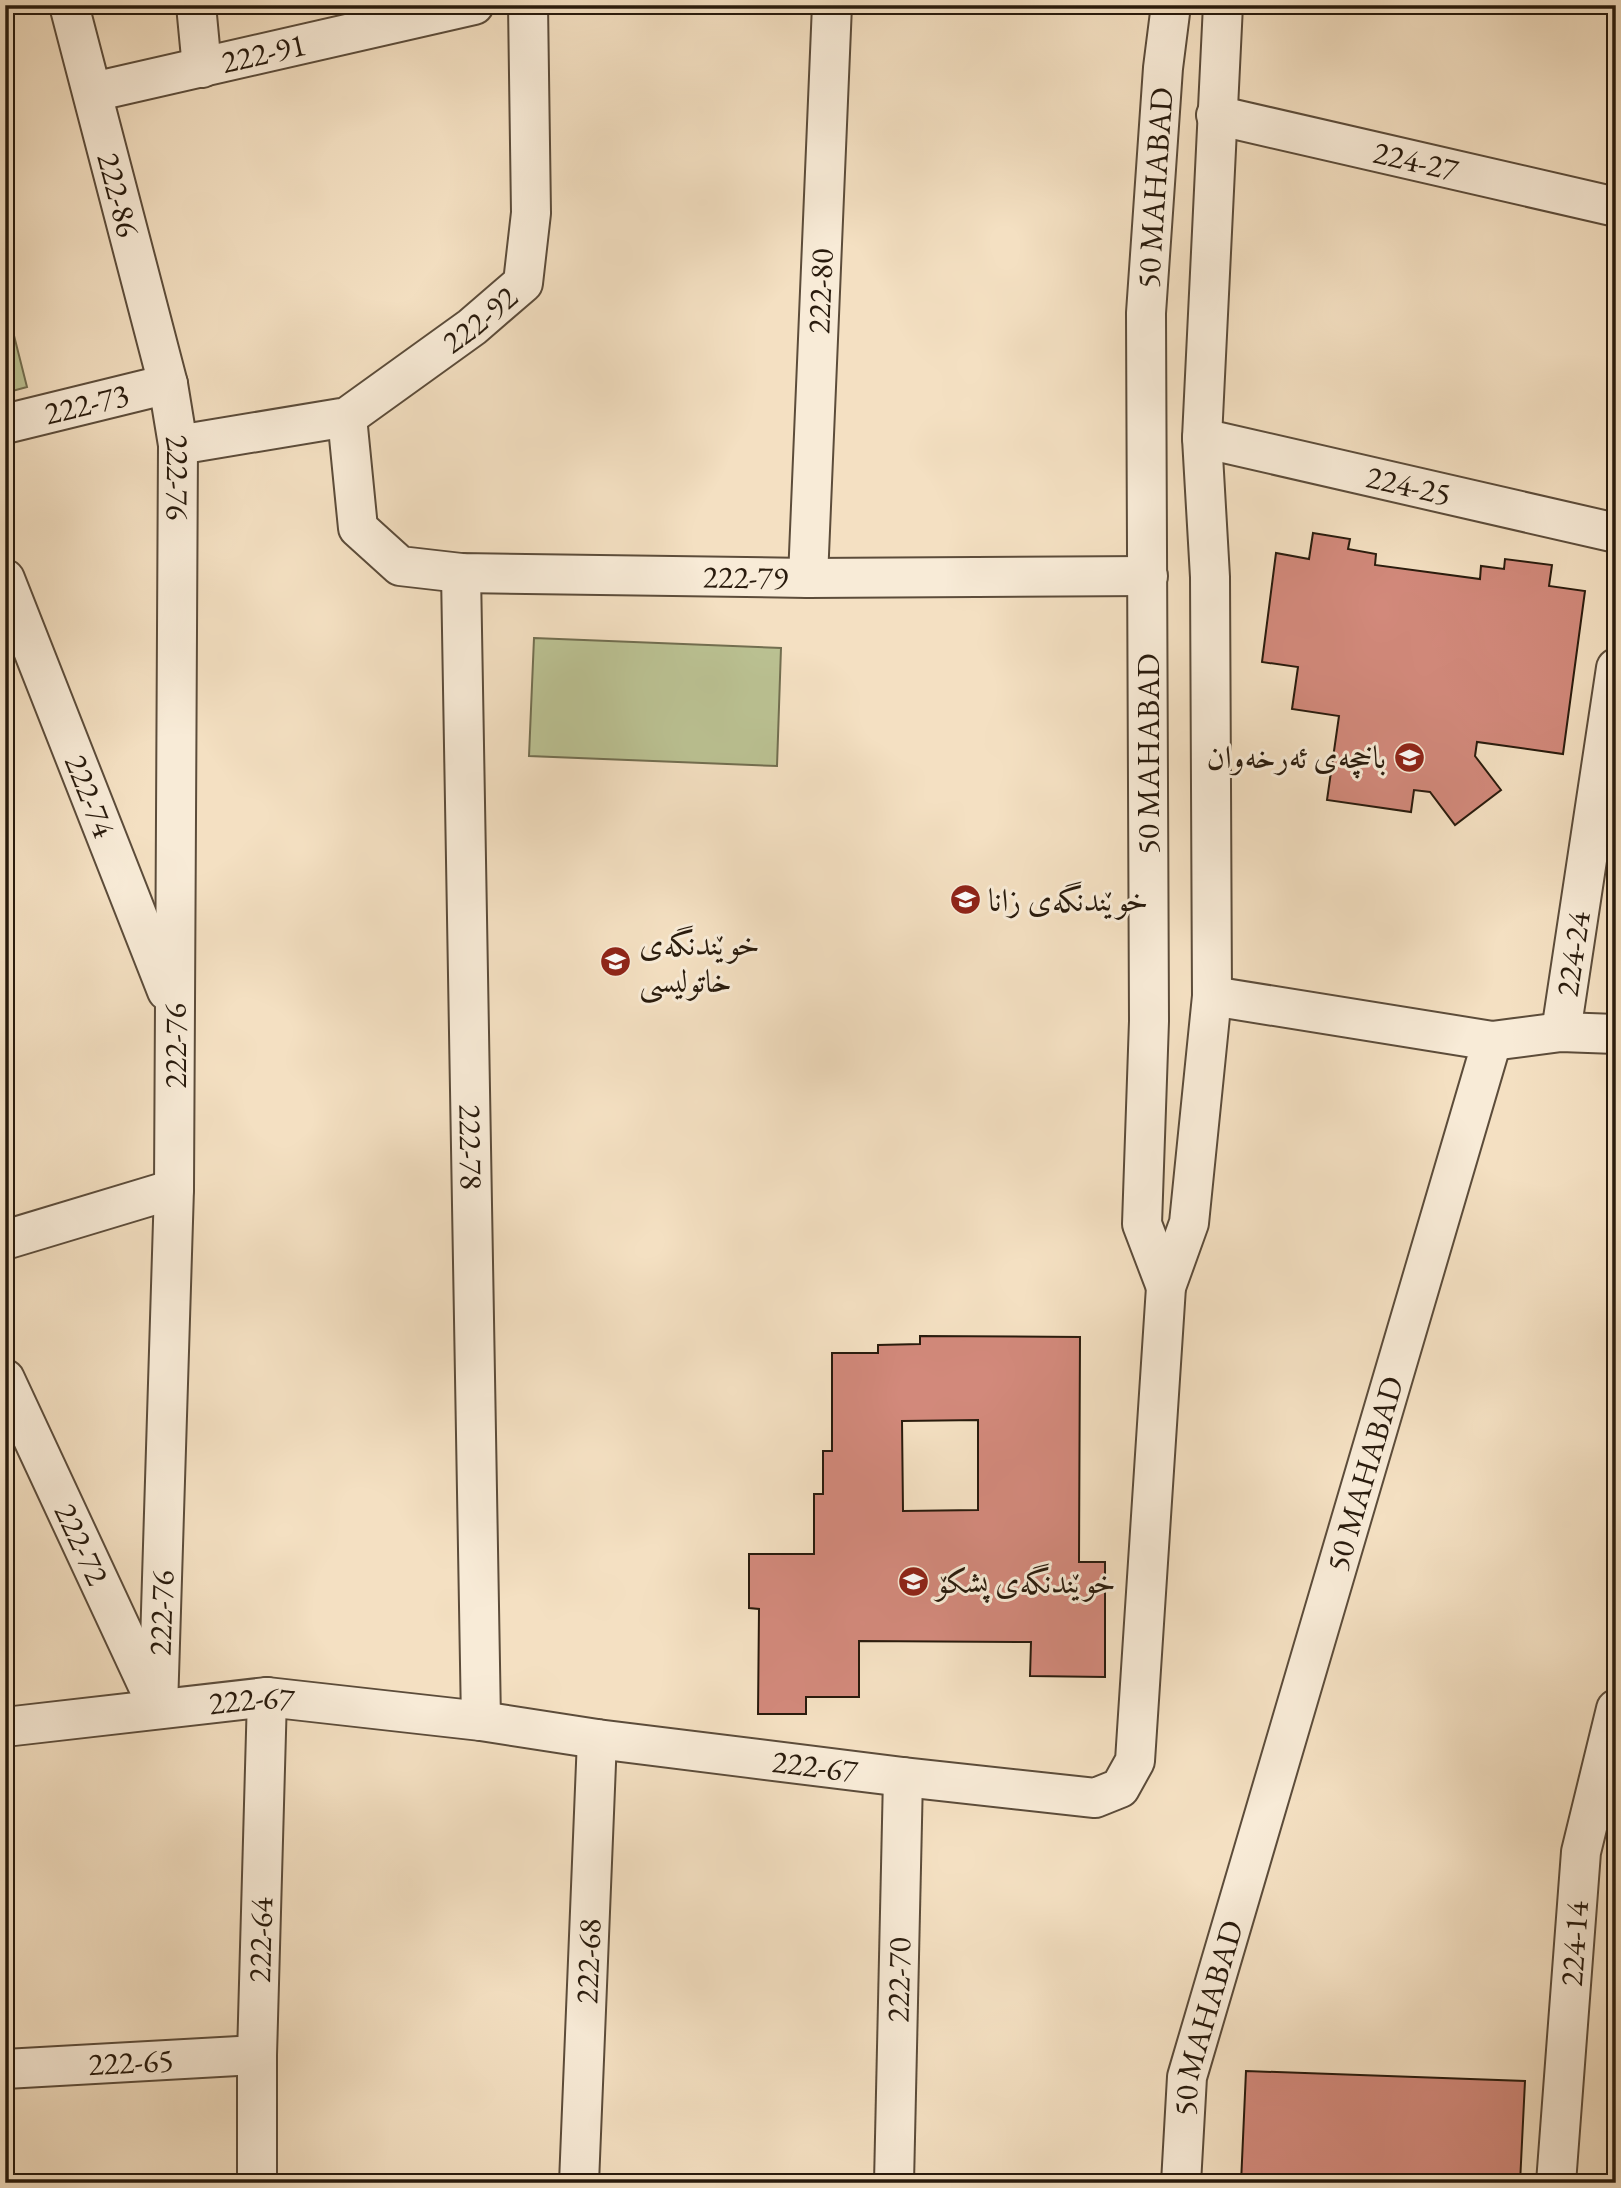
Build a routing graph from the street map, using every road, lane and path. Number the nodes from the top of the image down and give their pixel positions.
1 (69, 5) edge
2 (196, 5) edge
3 (474, 5) edge
4 (528, 5) edge
5 (832, 5) edge
6 (1171, 5) edge
7 (1223, 5) edge
8 (202, 68) junction
9 (93, 92) junction
10 (1216, 115) junction
11 (1616, 207) edge
12 (168, 384) junction
13 (347, 417) junction
14 (5, 424) edge
15 (1202, 438) junction
16 (178, 445) junction
17 (1616, 533) edge
18 (461, 573) junction
19 (1148, 576) junction
20 (808, 578) junction
21 (5, 579) edge
22 (1616, 668) edge
23 (1212, 996) junction
24 (175, 1011) junction
25 (1561, 1032) junction
26 (1616, 1034) edge
27 (1492, 1041) junction
28 (174, 1189) junction
29 (5, 1240) edge
30 (1166, 1287) junction
31 (5, 1379) edge
32 (15, 1424) edge
33 (267, 1697) junction
34 (158, 1708) junction
35 (1616, 1709) edge
36 (481, 1721) junction
37 (5, 1727) edge
38 (597, 1739) junction
39 (903, 1777) junction
40 (257, 2055) junction
41 (5, 2069) edge
42 (257, 2183) edge
43 (579, 2183) edge
44 (894, 2183) edge
45 (1181, 2183) edge
46 (1556, 2183) edge

1 - 9 street, 222-86
2 - 8 street
3 - 8 street, 222-91
4 - 13 street, 222-92
5 - 20 street, 222-80
6 - 19 street, 50 MAHABAD
7 - 10 street, 50 MAHABAD
8 - 9 street, 222-91
9 - 12 street, 222-86
10 - 11 street, 224-27
10 - 15 street, 50 MAHABAD
12 - 14 street, 222-73
12 - 16 street, 222-76
13 - 16 street, 222-92
13 - 18 street, 222-79
15 - 17 street, 224-25
15 - 23 street, 50 MAHABAD
16 - 24 street, 222-76
18 - 20 street, 222-79
18 - 36 street, 222-78
19 - 20 street, 222-79
19 - 30 street, 50 MAHABAD
21 - 24 street, 222-74
22 - 25 street, 224-24
23 - 27 street
23 - 30 street, 50 MAHABAD
24 - 28 street, 222-76
25 - 26 street
25 - 27 street
27 - 45 street, 50 MAHABAD
28 - 29 street
28 - 34 street, 222-76
30 - 39 street, 222-67
31 - 32 street, 222-72
32 - 34 street, 222-72
33 - 34 street, 222-67
33 - 36 street, 222-67
33 - 40 street, 222-64
34 - 37 street, 222-67
35 - 46 street, 224-14
36 - 38 street, 222-67
38 - 39 street, 222-67
38 - 43 street, 222-68
39 - 44 street, 222-70
40 - 41 street, 222-65
40 - 42 street, 222-64

